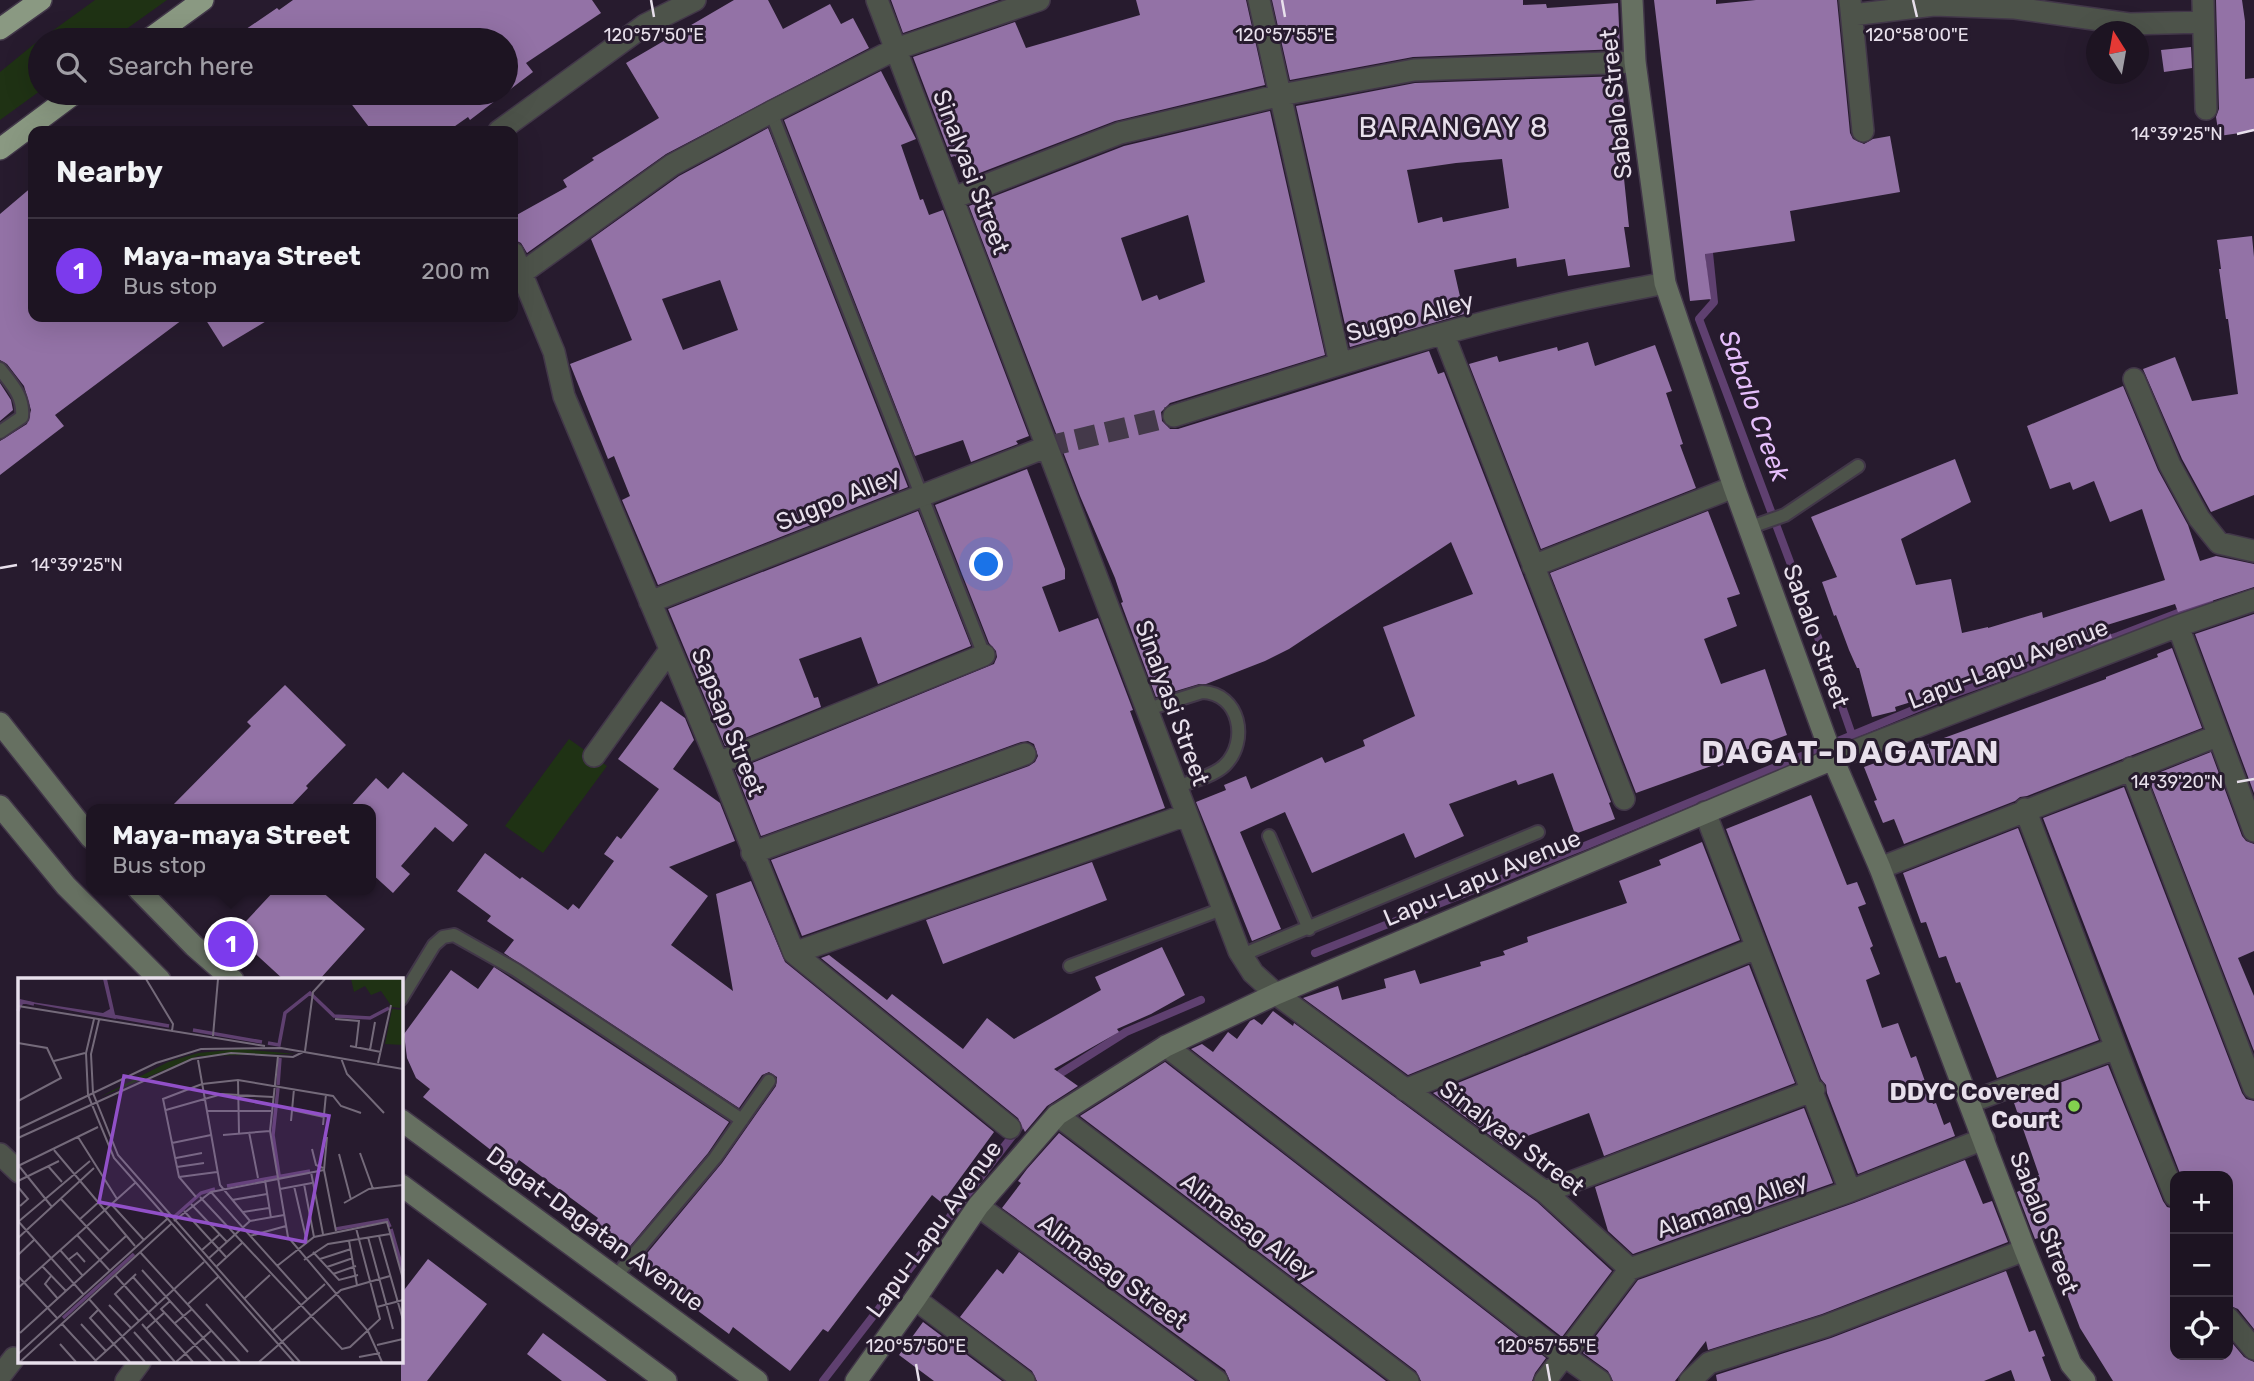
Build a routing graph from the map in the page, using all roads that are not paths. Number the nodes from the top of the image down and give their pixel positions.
1 (41, 0) edge
2 (203, 0) edge
3 (695, 0) edge
4 (877, 0) edge
5 (1039, 0) edge
6 (1259, 0) edge
7 (1632, 0) edge
8 (2203, 0) edge
9 (1851, 8) edge
10 (2203, 22) junction
11 (164, 28) edge
12 (0, 29) edge
13 (896, 49) junction
14 (1635, 62) junction
15 (1281, 96) junction
16 (59, 105) edge
17 (2206, 109) dead end
18 (771, 112) junction
19 (31, 126) edge
20 (506, 126) edge
21 (28, 128) edge
22 (1863, 131) dead end
23 (0, 149) edge
24 (953, 198) junction
25 (518, 264) edge
26 (522, 273) junction
27 (1665, 283) junction
28 (1444, 335) junction
29 (1340, 363) junction
30 (0, 369) edge
31 (2134, 379) dead end
32 (1174, 416) tunnel mouth
33 (0, 432) edge
34 (1046, 447) junction
35 (1858, 466) dead end
36 (1734, 487) junction
37 (923, 493) junction
38 (1748, 528) junction
39 (2254, 551) edge
40 (1533, 566) junction
41 (2254, 600) edge
42 (650, 602) junction
43 (2178, 626) junction
44 (670, 650) junction
45 (984, 655) joint
46 (1148, 709) junction
47 (0, 723) edge
48 (2217, 736) junction
49 (1025, 754) dead end
50 (594, 756) dead end
51 (1833, 759) junction
52 (718, 763) junction
53 (2131, 768) junction
54 (1176, 787) junction
55 (1624, 799) dead end
56 (0, 806) edge
57 (2025, 809) junction
58 (1705, 812) junction
59 (1186, 815) junction
60 (2254, 831) edge
61 (86, 832) edge
62 (1538, 832) dead end
63 (1269, 835) dead end
64 (752, 853) junction
65 (1880, 867) junction
66 (144, 895) edge
67 (1223, 909) junction
68 (1308, 929) junction
69 (1756, 948) junction
70 (794, 954) junction
71 (1242, 955) junction
72 (1070, 966) dead end
73 (158, 978) edge
74 (231, 978) edge
75 (1276, 994) junction
76 (402, 997) edge
77 (1166, 1046) junction
78 (2116, 1048) junction
79 (769, 1081) dead end
80 (2254, 1088) edge
81 (1405, 1090) junction
82 (1814, 1090) junction
83 (1969, 1102) junction
84 (1056, 1115) junction
85 (402, 1121) edge
86 (742, 1121) junction
87 (1010, 1128) dead end
88 (1984, 1139) junction
89 (0, 1154) edge
90 (18, 1171) edge
91 (2170, 1183) edge
92 (402, 1186) edge
93 (1850, 1191) junction
94 (1545, 1192) junction
95 (978, 1206) junction
96 (2025, 1250) junction
97 (1630, 1269) junction
98 (615, 1277) junction
99 (915, 1299) junction
100 (2233, 1324) edge
101 (2254, 1349) edge
102 (1563, 1355) junction
103 (14, 1358) dead end
104 (0, 1376) edge
105 (666, 1381) edge
106 (757, 1381) edge
107 (856, 1381) edge
108 (1024, 1381) edge
109 (1217, 1381) edge
110 (1408, 1381) edge
111 (1545, 1381) edge
112 (1600, 1381) edge
113 (1690, 1381) edge
114 (2085, 1381) edge

1 - 12 highway
2 - 11 highway
3 - 20 street
4 - 13 street, Sinalyasi Street
5 - 13 street
6 - 15 street
7 - 14 street, Sabalo Street
8 - 10 street
9 - 10 street
9 - 22 street
10 - 17 street
13 - 18 street
13 - 24 street, Sinalyasi Street
14 - 15 street
14 - 27 street, Sabalo Street
15 - 24 street
15 - 29 street
16 - 19 highway
18 - 26 street
18 - 37 lane
21 - 23 highway
24 - 34 street, Sinalyasi Street
25 - 26 street, Sapsap Street
26 - 42 street, Sapsap Street
27 - 28 street, Sugpo Alley
27 - 36 street, Sabalo Street
28 - 29 street, Sugpo Alley
28 - 40 street
29 - 32 street, Sugpo Alley
30 - 33 lane
31 - 39 street
34 - 37 street, Sugpo Alley
34 - 46 street, Sinalyasi Street
35 - 38 lane
36 - 38 street, Sabalo Street
36 - 40 street
37 - 42 street, Sugpo Alley
37 - 45 lane
38 - 51 street, Sabalo Street
40 - 55 street
41 - 43 street, Lapu-Lapu Avenue
42 - 44 street, Sapsap Street
43 - 48 street
43 - 51 street, Lapu-Lapu Avenue
44 - 50 street
44 - 52 street, Sapsap Street
45 - 52 street
46 - 54 street, Sinalyasi Street
46 - 54 lane
47 - 61 street
48 - 53 street
48 - 60 street
49 - 64 street
51 - 58 street, Lapu-Lapu Avenue
51 - 65 street, Sabalo Street
52 - 64 street, Sapsap Street
53 - 57 street
53 - 80 street
54 - 59 street, Sinalyasi Street
56 - 73 street
57 - 65 street
57 - 78 street
58 - 69 street
58 - 75 street, Lapu-Lapu Avenue
59 - 67 street, Sinalyasi Street
59 - 70 street
62 - 68 lane
63 - 68 lane
64 - 70 street, Sapsap Street
65 - 83 street, Sabalo Street
66 - 74 street
67 - 71 street, Sinalyasi Street
67 - 72 lane
68 - 71 lane
69 - 81 street
69 - 82 street
70 - 87 street, Sapsap Street
71 - 75 street, Sinalyasi Street
75 - 77 street, Lapu-Lapu Avenue
75 - 81 street, Sinalyasi Street
76 - 86 lane
77 - 84 street, Lapu-Lapu Avenue
77 - 102 street
78 - 83 street
78 - 91 street
79 - 86 lane
81 - 94 street, Sinalyasi Street
82 - 93 street
82 - 94 street
83 - 88 street, Sabalo Street
84 - 95 street, Lapu-Lapu Avenue
84 - 110 street, Alimasag Alley
85 - 98 street, Dagat-Dagatan Avenue
86 - 98 lane
88 - 93 street, Alamang Alley
88 - 96 street, Sabalo Street
89 - 90 street
92 - 105 street
93 - 97 street, Alamang Alley
94 - 97 street, Sinalyasi Street
95 - 99 street, Lapu-Lapu Avenue
95 - 109 street, Alimasag Street
96 - 113 street
96 - 114 street, Sabalo Street
97 - 102 street
98 - 106 street, Dagat-Dagatan Avenue
99 - 107 street, Lapu-Lapu Avenue
99 - 108 street
100 - 101 street
102 - 111 street
102 - 112 street
103 - 104 street

